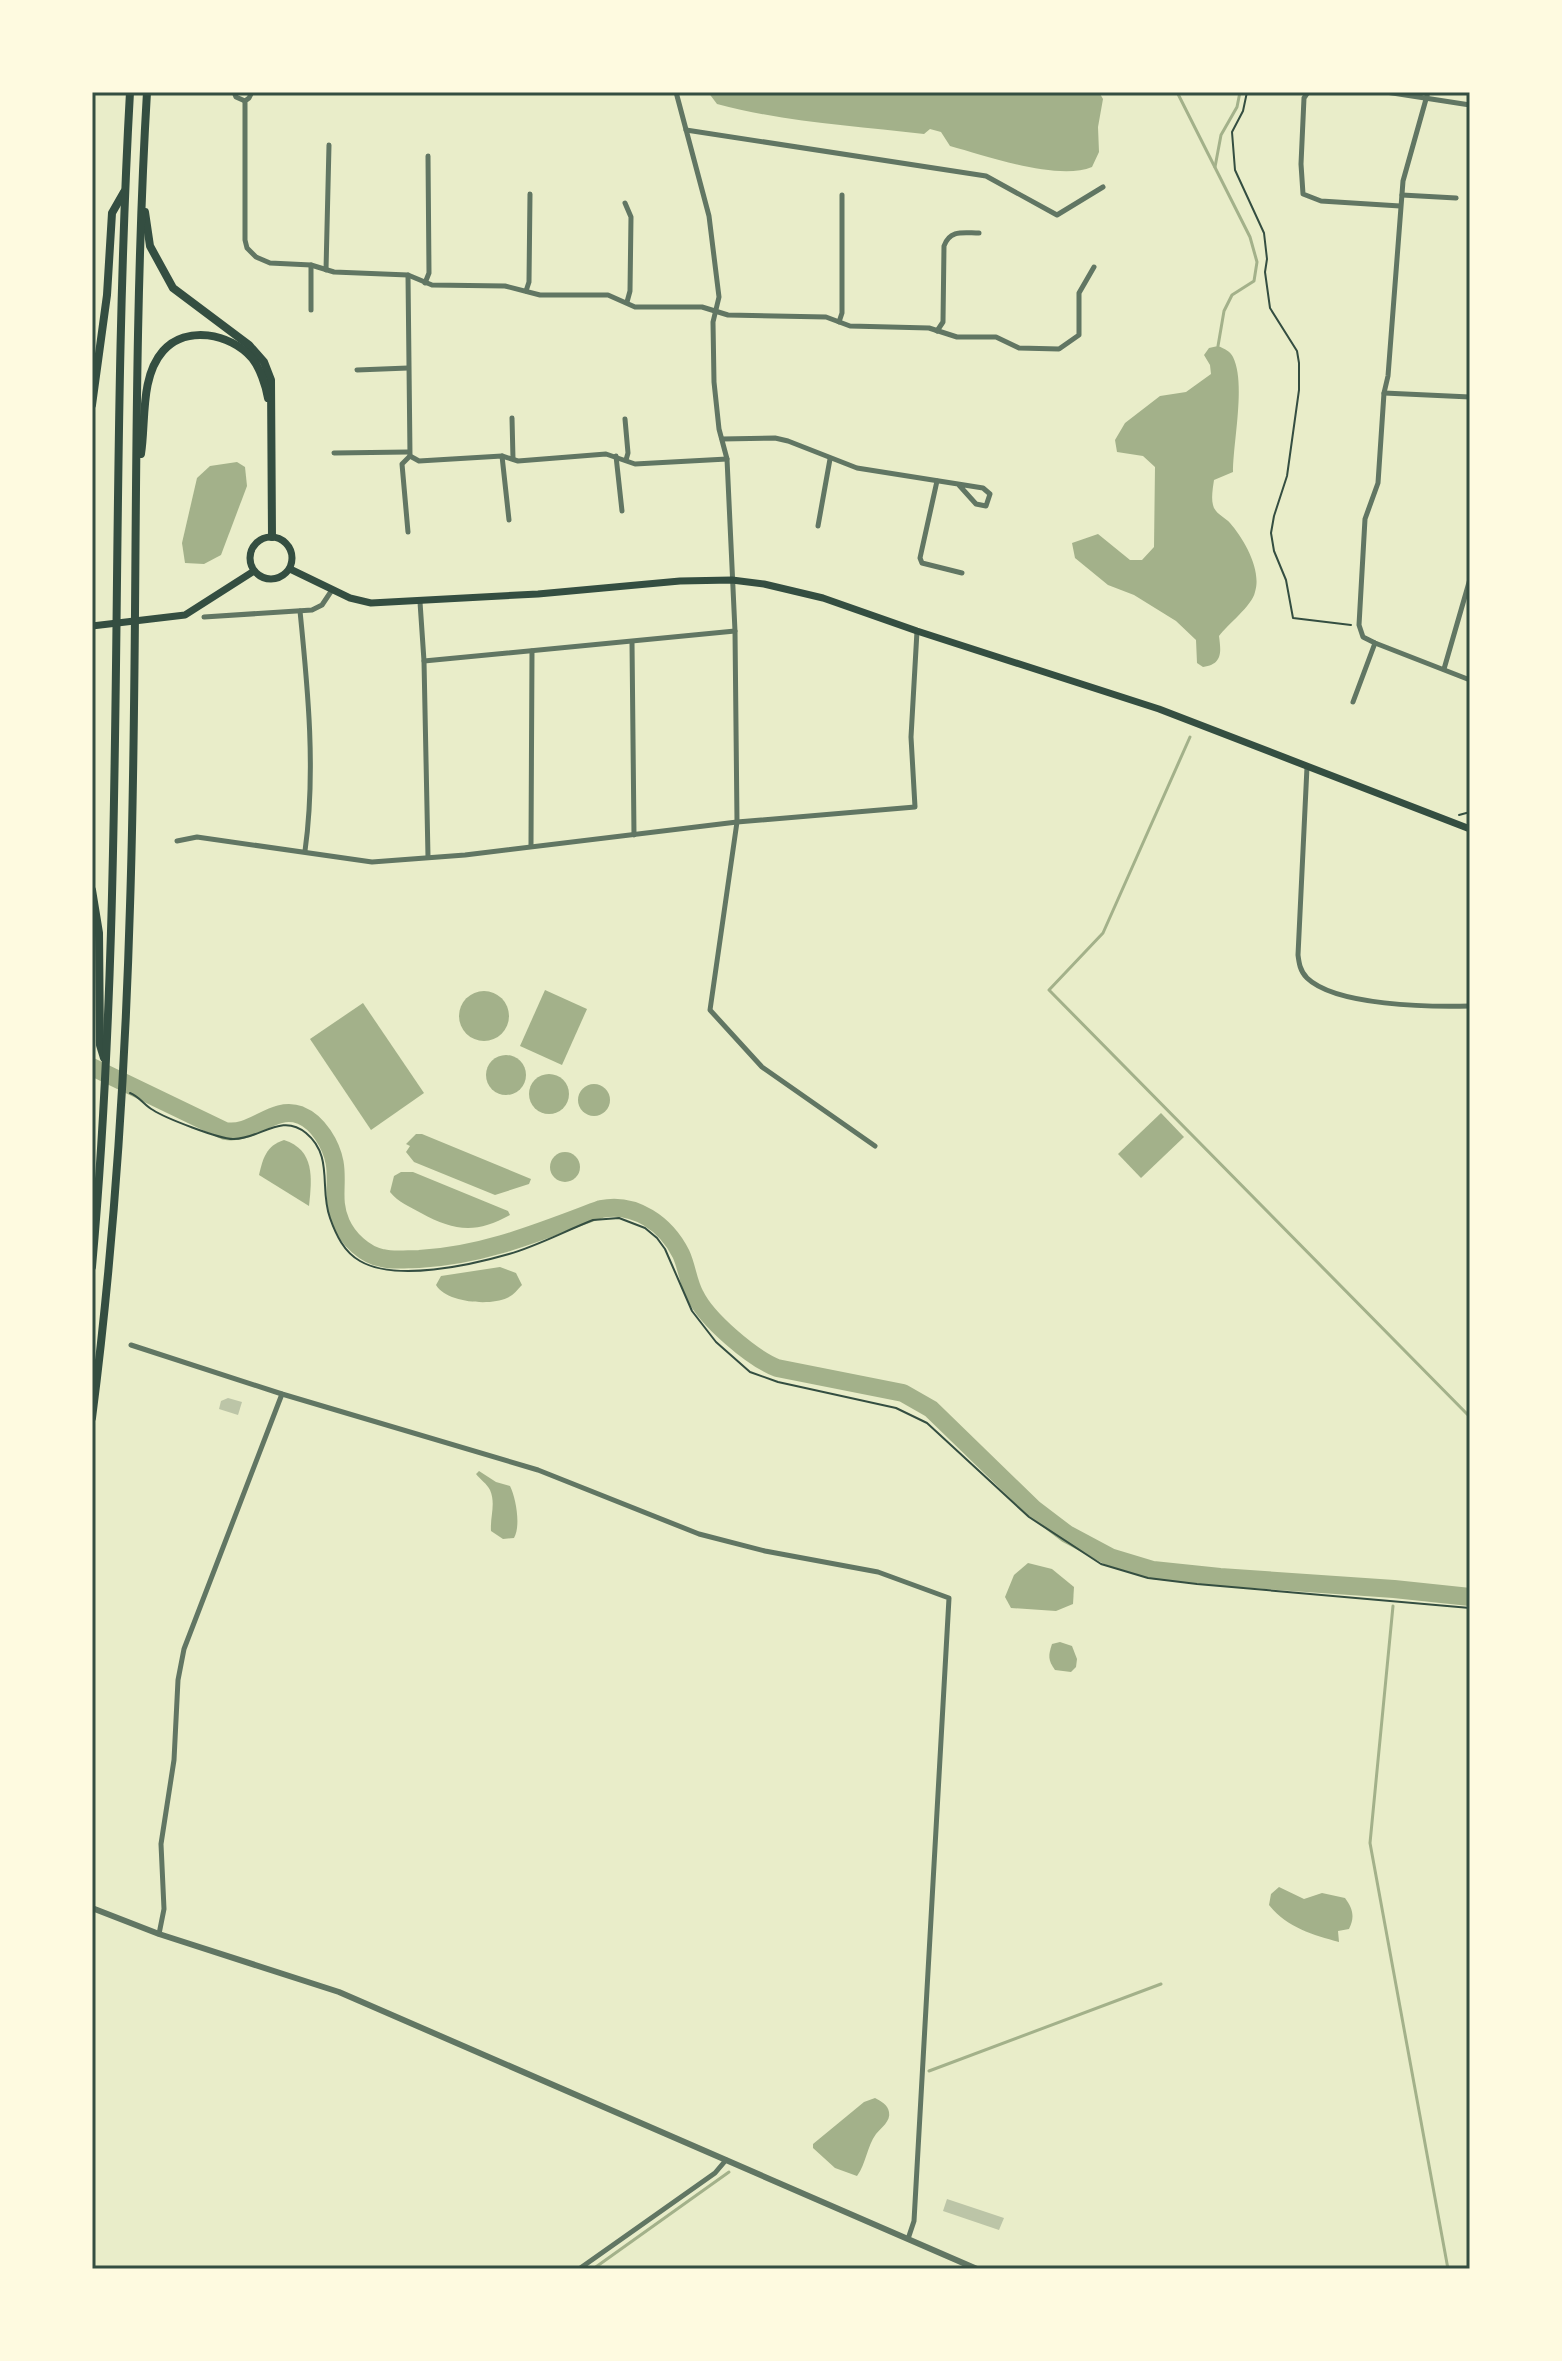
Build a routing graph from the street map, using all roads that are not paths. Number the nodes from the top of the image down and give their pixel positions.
1 (130, 92) edge
2 (147, 92) edge
3 (234, 92) edge
4 (252, 92) edge
5 (676, 92) edge
6 (1308, 92) edge
7 (1386, 92) edge
8 (1428, 95) edge
9 (245, 101) junction
10 (1470, 105) edge
11 (686, 130) junction
12 (329, 145) dead end
13 (428, 156) dead end
14 (1103, 187) dead end
15 (142, 188) junction
16 (124, 191) junction
17 (530, 194) dead end
18 (842, 195) dead end
19 (1402, 195) junction
20 (1456, 198) dead end
21 (625, 203) dead end
22 (1401, 206) junction
23 (979, 233) dead end
24 (311, 265) junction
25 (1094, 267) dead end
26 (326, 270) junction
27 (408, 275) junction
28 (425, 283) junction
29 (526, 291) junction
30 (627, 302) junction
31 (311, 310) dead end
32 (717, 311) junction
33 (839, 322) junction
34 (937, 331) junction
35 (408, 368) junction
36 (357, 370) dead end
37 (1384, 393) junction
38 (1470, 397) edge
39 (92, 405) edge
40 (512, 418) dead end
41 (625, 419) dead end
42 (271, 432) junction
43 (722, 439) junction
44 (334, 453) dead end
45 (409, 454) junction
46 (502, 456) junction
47 (616, 456) junction
48 (513, 459) junction
49 (727, 459) junction
50 (830, 459) junction
51 (626, 460) junction
52 (136, 474) junction
53 (937, 481) junction
54 (958, 484) junction
55 (622, 511) dead end
56 (509, 520) dead end
57 (818, 526) dead end
58 (408, 532) dead end
59 (272, 537) junction
60 (290, 569) junction
61 (254, 571) junction
62 (962, 573) dead end
63 (1470, 579) edge
64 (732, 580) junction
65 (332, 590) junction
66 (420, 602) junction
67 (300, 611) junction
68 (204, 617) dead end
69 (92, 626) edge
70 (735, 631) junction
71 (917, 631) junction
72 (632, 642) junction
73 (1375, 643) junction
74 (532, 651) junction
75 (424, 661) junction
76 (1444, 669) junction
77 (1470, 680) edge
78 (1353, 702) dead end
79 (1307, 767) junction
80 (737, 822) junction
81 (1470, 829) edge
82 (634, 835) junction
83 (177, 841) dead end
84 (531, 845) junction
85 (305, 851) junction
86 (428, 857) junction
87 (92, 890) edge
88 (1470, 1006) edge
89 (106, 1062) junction
90 (875, 1146) dead end
91 (92, 1267) edge
92 (131, 1345) dead end
93 (282, 1394) junction
94 (92, 1418) edge
95 (92, 1908) edge
96 (159, 1934) junction
97 (726, 2160) junction
98 (908, 2239) junction
99 (579, 2269) edge
100 (977, 2269) edge

1 - 16 highway
2 - 15 highway
3 - 9 street
4 - 9 street
5 - 11 street
6 - 22 street
7 - 8 street
8 - 10 street
8 - 19 street
9 - 24 street
11 - 14 street
11 - 32 street
12 - 26 street
13 - 28 street
15 - 42 highway
15 - 52 highway
16 - 39 highway
16 - 89 highway
17 - 29 street
18 - 33 street
19 - 20 street
19 - 22 street
21 - 30 street
22 - 37 street
23 - 34 street
24 - 26 street
24 - 31 street
25 - 34 street
26 - 27 street
27 - 28 street
27 - 35 street
28 - 29 street
29 - 30 street
30 - 32 street
32 - 33 street
32 - 43 street
33 - 34 street
35 - 36 street
35 - 45 street
37 - 38 street
37 - 73 street
40 - 48 street
41 - 51 street
42 - 52 highway
42 - 59 highway
43 - 49 street
43 - 50 street
44 - 45 street
45 - 46 street
45 - 58 street
46 - 48 street
46 - 56 street
47 - 48 street
47 - 51 street
47 - 55 street
49 - 51 street
49 - 64 street
50 - 53 street
50 - 57 street
52 - 94 highway
53 - 54 street
53 - 62 street
54 - 54 street
59 - 60 main road
59 - 61 main road
60 - 61 main road
60 - 65 main road
61 - 69 main road
63 - 76 street
64 - 66 main road
64 - 70 street
64 - 71 main road
65 - 66 main road
65 - 67 street
66 - 75 street
67 - 68 street
67 - 85 street
70 - 72 street
70 - 80 street
71 - 79 main road
71 - 80 street
72 - 74 street
72 - 82 street
73 - 76 street
73 - 78 street
74 - 75 street
74 - 84 street
75 - 86 street
76 - 77 street
79 - 81 main road
79 - 88 street
80 - 82 street
80 - 90 street
82 - 84 street
83 - 85 street
84 - 86 street
85 - 86 street
87 - 89 highway
89 - 91 highway
92 - 93 street
93 - 96 street
93 - 98 street
95 - 96 street
96 - 97 street
97 - 98 street
97 - 99 street
98 - 100 street

